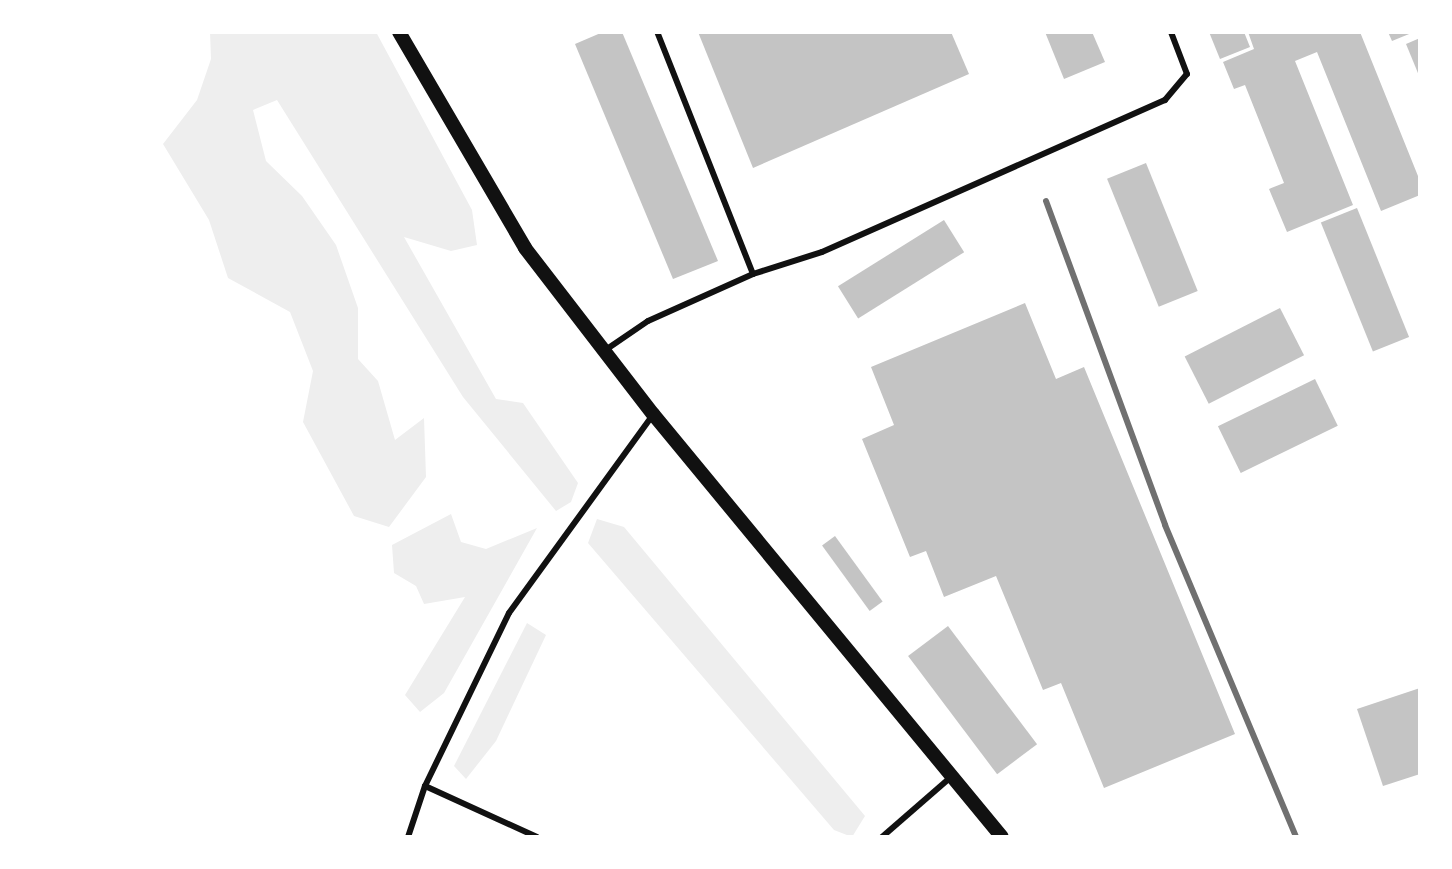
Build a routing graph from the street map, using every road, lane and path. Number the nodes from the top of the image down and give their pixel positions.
1 (399, 32) edge
2 (657, 32) edge
3 (1171, 32) edge
4 (753, 274) junction
5 (604, 351) junction
6 (653, 414) junction
7 (951, 777) junction
8 (425, 786) junction
9 (408, 837) edge
10 (537, 837) edge
11 (882, 837) edge
12 (1002, 837) edge

1 - 5 street
2 - 4 lane
3 - 4 lane
4 - 5 lane
5 - 6 street
6 - 7 street
6 - 8 lane
7 - 11 lane
7 - 12 street
8 - 9 lane
8 - 10 lane

